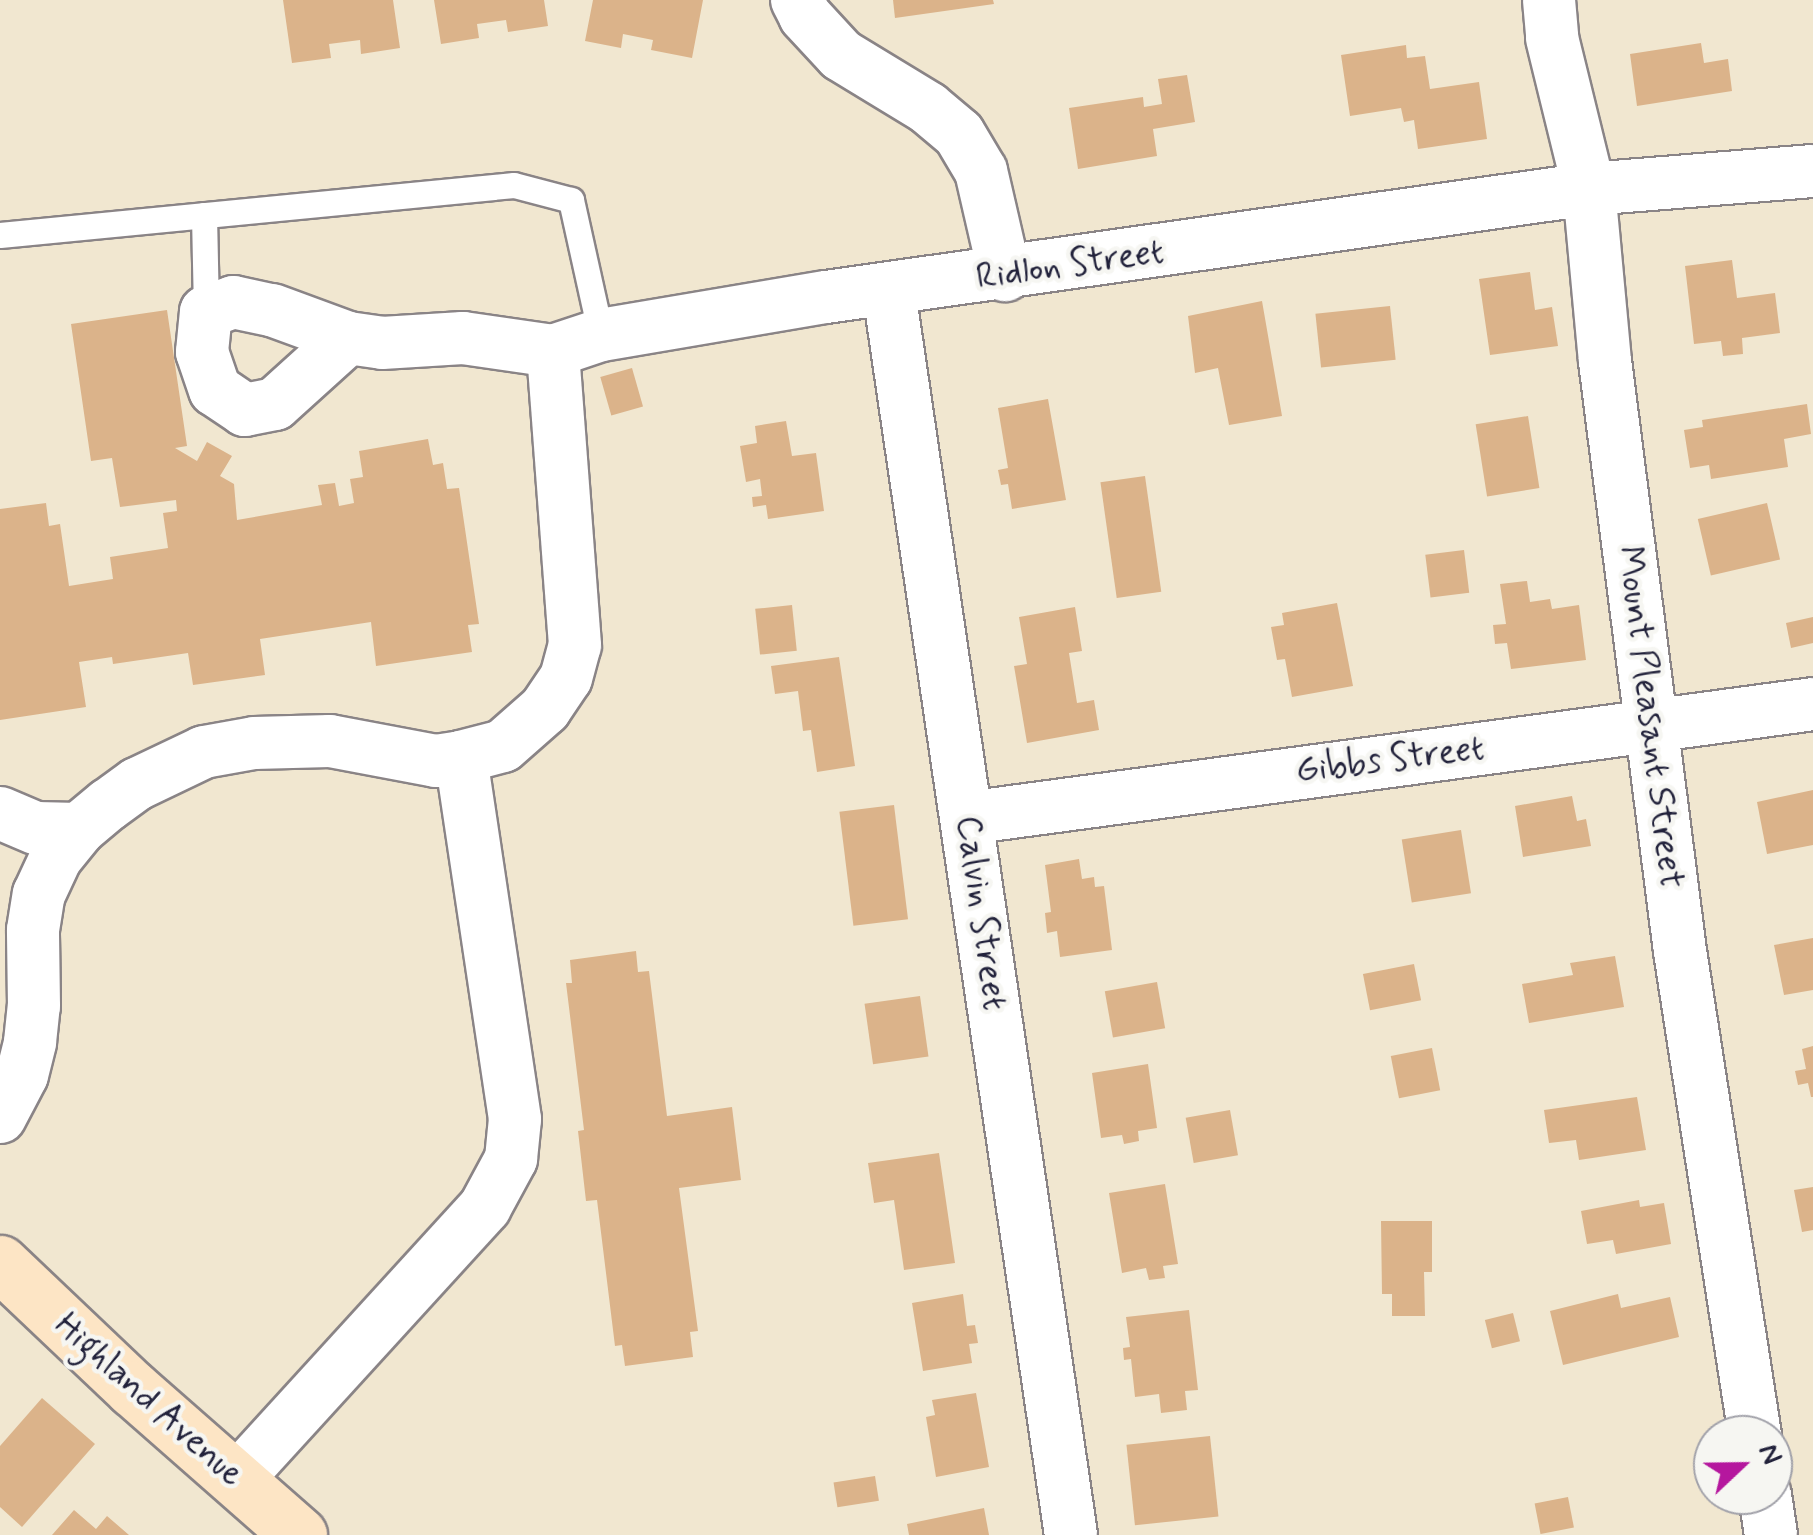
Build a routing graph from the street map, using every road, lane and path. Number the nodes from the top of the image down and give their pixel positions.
1 (798, 0) edge
2 (1549, 0) edge
3 (1813, 171) edge
4 (1589, 189) junction
5 (204, 215) junction
6 (0, 235) edge
7 (1005, 275) junction
8 (890, 292) junction
9 (206, 312) junction
10 (602, 335) junction
11 (348, 338) junction
12 (552, 351) junction
13 (1813, 704) edge
14 (1652, 727) junction
15 (461, 756) junction
16 (0, 813) edge
17 (967, 818) junction
18 (79, 830) junction
19 (0, 1117) edge
20 (0, 1263) edge
21 (1752, 1415) edge
22 (236, 1480) junction
23 (299, 1535) edge
24 (1071, 1535) edge

1 - 7 street
2 - 4 street, Mount Pleasant Street
3 - 4 street, Ridlon Street
4 - 7 street, Ridlon Street
4 - 14 street, Mount Pleasant Street
5 - 6 lane
5 - 9 lane
5 - 10 lane
7 - 8 street, Ridlon Street
8 - 10 street, Ridlon Street
8 - 17 street, Calvin Street
9 - 11 street
9 - 11 street
10 - 12 street, Ridlon Street
11 - 12 street
12 - 15 street
13 - 14 street, Gibbs Street
14 - 17 street, Gibbs Street
14 - 21 street, Mount Pleasant Street
15 - 18 street
15 - 22 street
16 - 18 street
17 - 24 street, Calvin Street
18 - 19 street
20 - 22 street, Highland Avenue
22 - 23 street, Highland Avenue

